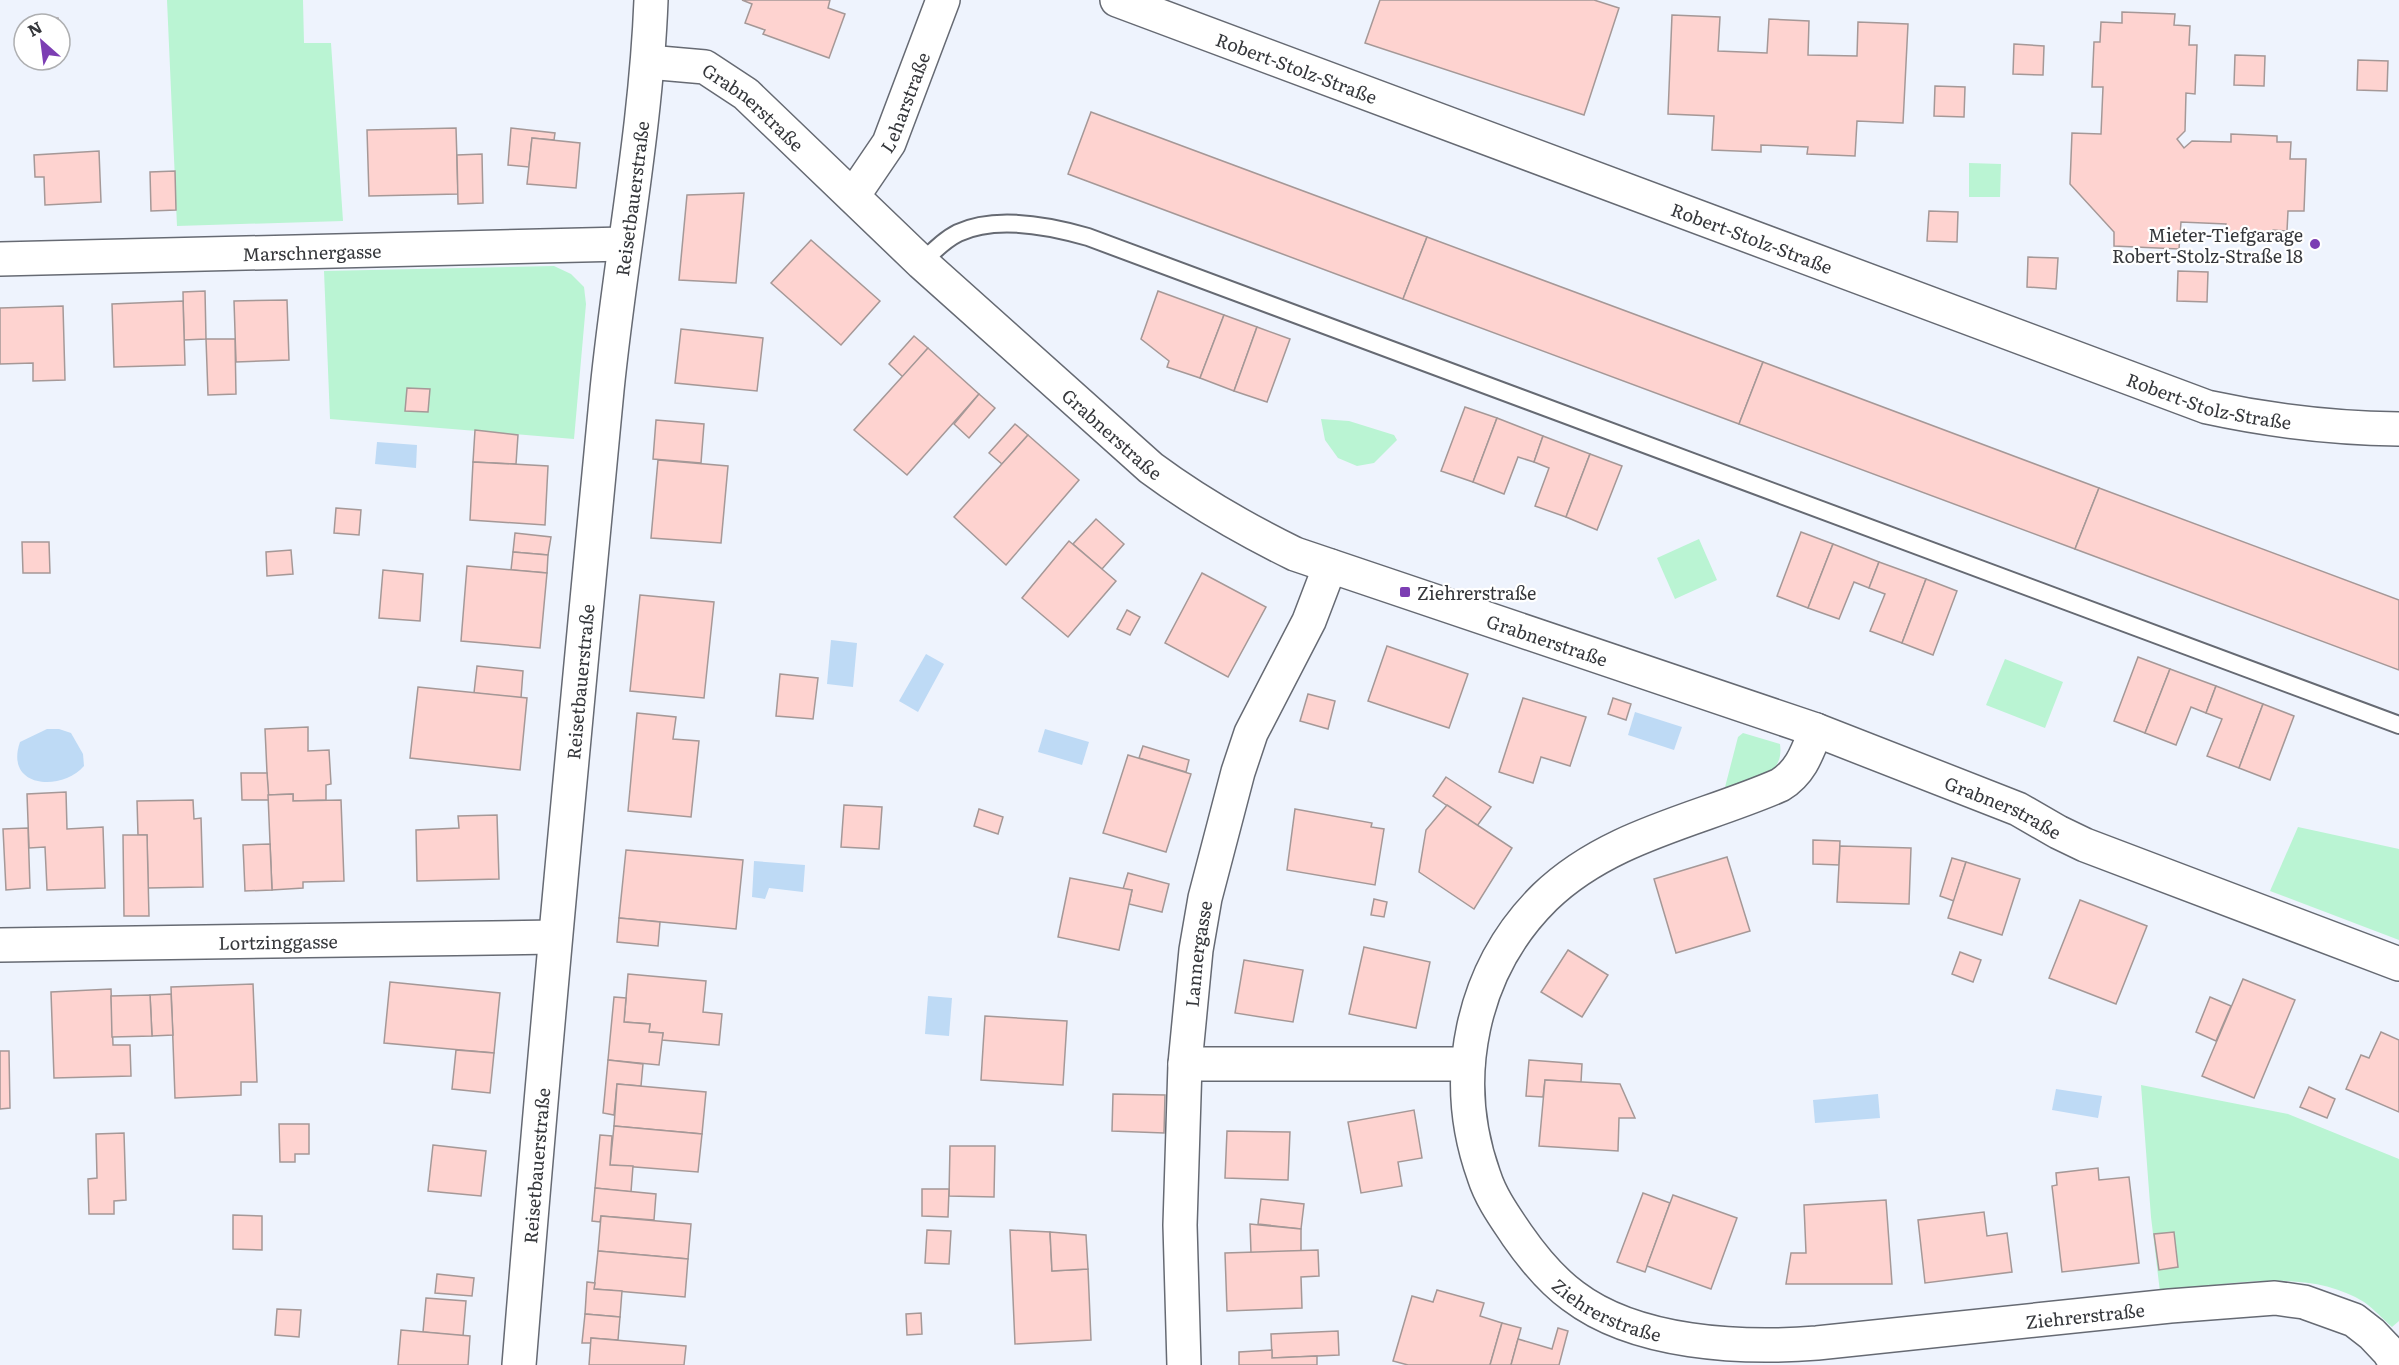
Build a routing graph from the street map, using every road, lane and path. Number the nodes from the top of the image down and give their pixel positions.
1 (651, 0) edge
2 (943, 0) edge
3 (1117, 0) edge
4 (648, 62) junction
5 (853, 196) junction
6 (624, 244) junction
7 (0, 259) edge
8 (922, 263) junction
9 (2399, 429) edge
10 (1330, 566) junction
11 (2399, 724) edge
12 (1816, 730) junction
13 (555, 937) junction
14 (0, 945) edge
15 (2399, 964) edge
16 (1185, 1064) junction
17 (1468, 1064) junction
18 (519, 1365) edge
19 (1184, 1365) edge
20 (2397, 1365) edge

1 - 4 street, Reisetbauerstraße
2 - 5 street, Leharstraße
3 - 9 street, Robert-Stolz-Straße
4 - 5 street, Grabnerstraße
4 - 6 street, Reisetbauerstraße
5 - 8 street, Grabnerstraße
6 - 7 street, Marschnergasse
6 - 13 street, Reisetbauerstraße
8 - 10 street, Grabnerstraße
8 - 11 lane
10 - 12 street, Grabnerstraße
10 - 16 street, Lannergasse
12 - 15 street, Grabnerstraße
12 - 17 street, Ziehrerstraße
13 - 14 street, Lortzinggasse
13 - 18 street, Reisetbauerstraße
16 - 17 street
16 - 19 street, Lannergasse
17 - 20 street, Ziehrerstraße

